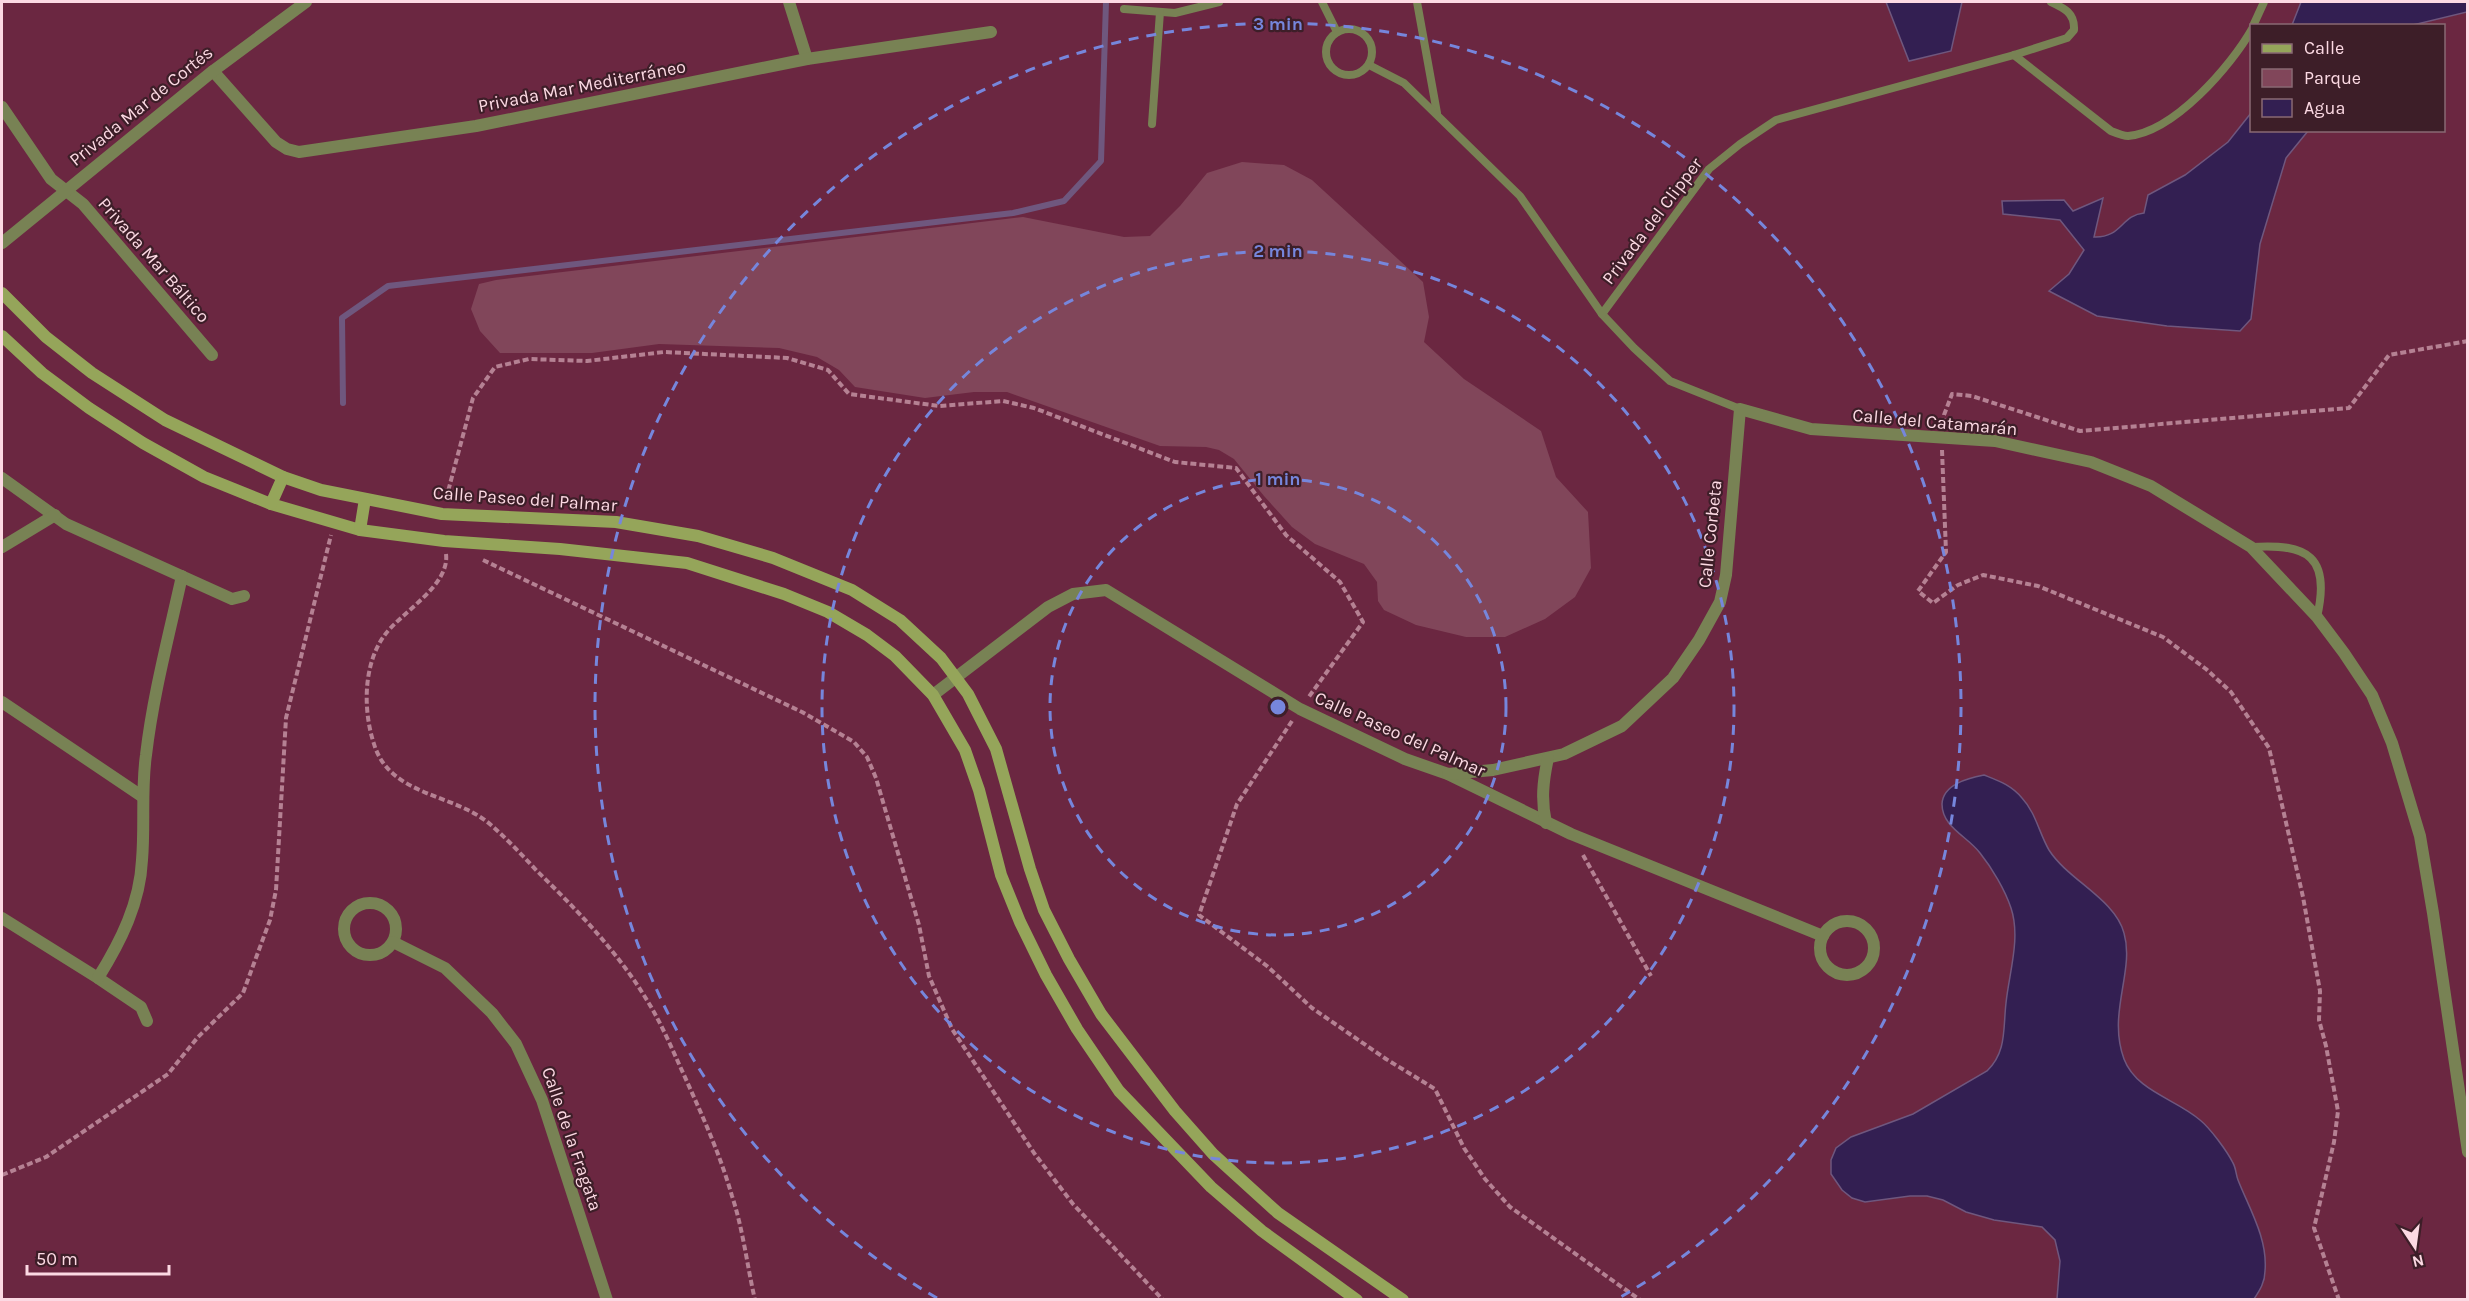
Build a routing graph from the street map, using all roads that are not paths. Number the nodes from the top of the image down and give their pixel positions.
1 (306, 2) edge
2 (789, 2) edge
3 (1218, 2) edge
4 (1322, 2) edge
5 (1417, 2) edge
6 (2050, 2) edge
7 (2264, 2) edge
8 (1124, 9) dead end
9 (1160, 12) junction
10 (2253, 24) edge
11 (2250, 30) edge
12 (991, 32) dead end
13 (1337, 32) junction
14 (2014, 55) junction
15 (807, 60) junction
16 (1369, 65) junction
17 (213, 71) junction
18 (2, 107) edge
19 (1437, 113) junction
20 (1152, 124) dead end
21 (64, 191) junction
22 (2, 243) edge
23 (2, 293) edge
24 (1602, 314) junction
25 (2, 336) edge
26 (212, 355) dead end
27 (1740, 409) junction
28 (283, 477) junction
29 (2, 478) edge
30 (364, 500) junction
31 (271, 504) junction
32 (55, 515) junction
33 (360, 530) junction
34 (2, 547) edge
35 (2251, 548) junction
36 (182, 576) junction
37 (244, 596) dead end
38 (2317, 617) junction
39 (956, 676) junction
40 (933, 695) junction
41 (2, 702) edge
42 (1548, 758) junction
43 (1448, 774) junction
44 (143, 797) junction
45 (1546, 823) junction
46 (2, 918) edge
47 (1823, 936) junction
48 (393, 942) junction
49 (98, 978) junction
50 (147, 1021) dead end
51 (2468, 1152) edge
52 (608, 1299) edge
53 (1357, 1299) edge
54 (1403, 1299) edge

1 - 17 street, Privada Mar de Cortés
2 - 15 street
3 - 9 lane
4 - 13 lane
5 - 19 lane
6 - 14 lane, Privada del Clipper
7 - 10 lane
8 - 9 lane
9 - 20 lane
11 - 14 lane
12 - 15 street, Privada Mar Mediterráneo
13 - 16 lane
13 - 16 lane
14 - 24 lane, Privada del Clipper
15 - 17 street, Privada Mar Mediterráneo
16 - 19 lane, Calle del Catamarán
17 - 21 street, Privada Mar de Cortés
18 - 21 street, Privada Mar Báltico
19 - 24 lane, Calle del Catamarán
21 - 22 street, Privada Mar de Cortés
21 - 26 street, Privada Mar Báltico
23 - 28 street, Calle Paseo del Palmar
24 - 27 lane, Calle del Catamarán
25 - 31 street
27 - 35 street, Calle del Catamarán
27 - 42 street, Calle Corbeta
28 - 30 street, Calle Paseo del Palmar
28 - 31 street
29 - 32 street
30 - 33 street
30 - 39 street, Calle Paseo del Palmar
31 - 33 street
32 - 34 street
32 - 36 street
33 - 40 street
35 - 38 street, Calle del Catamarán
35 - 38 lane
36 - 37 street
36 - 44 street
38 - 51 street, Calle del Catamarán
39 - 40 street, Calle Paseo del Palmar
39 - 43 street, Calle Paseo del Palmar
39 - 54 street, Calle Paseo del Palmar
40 - 53 street
41 - 44 street
42 - 43 street, Calle Corbeta
42 - 45 street
43 - 45 street, Calle Paseo del Palmar
44 - 49 street
45 - 47 street, Calle Paseo del Palmar
46 - 49 street
47 - 47 street
48 - 48 street
48 - 52 street, Calle de la Fragata
49 - 50 street

